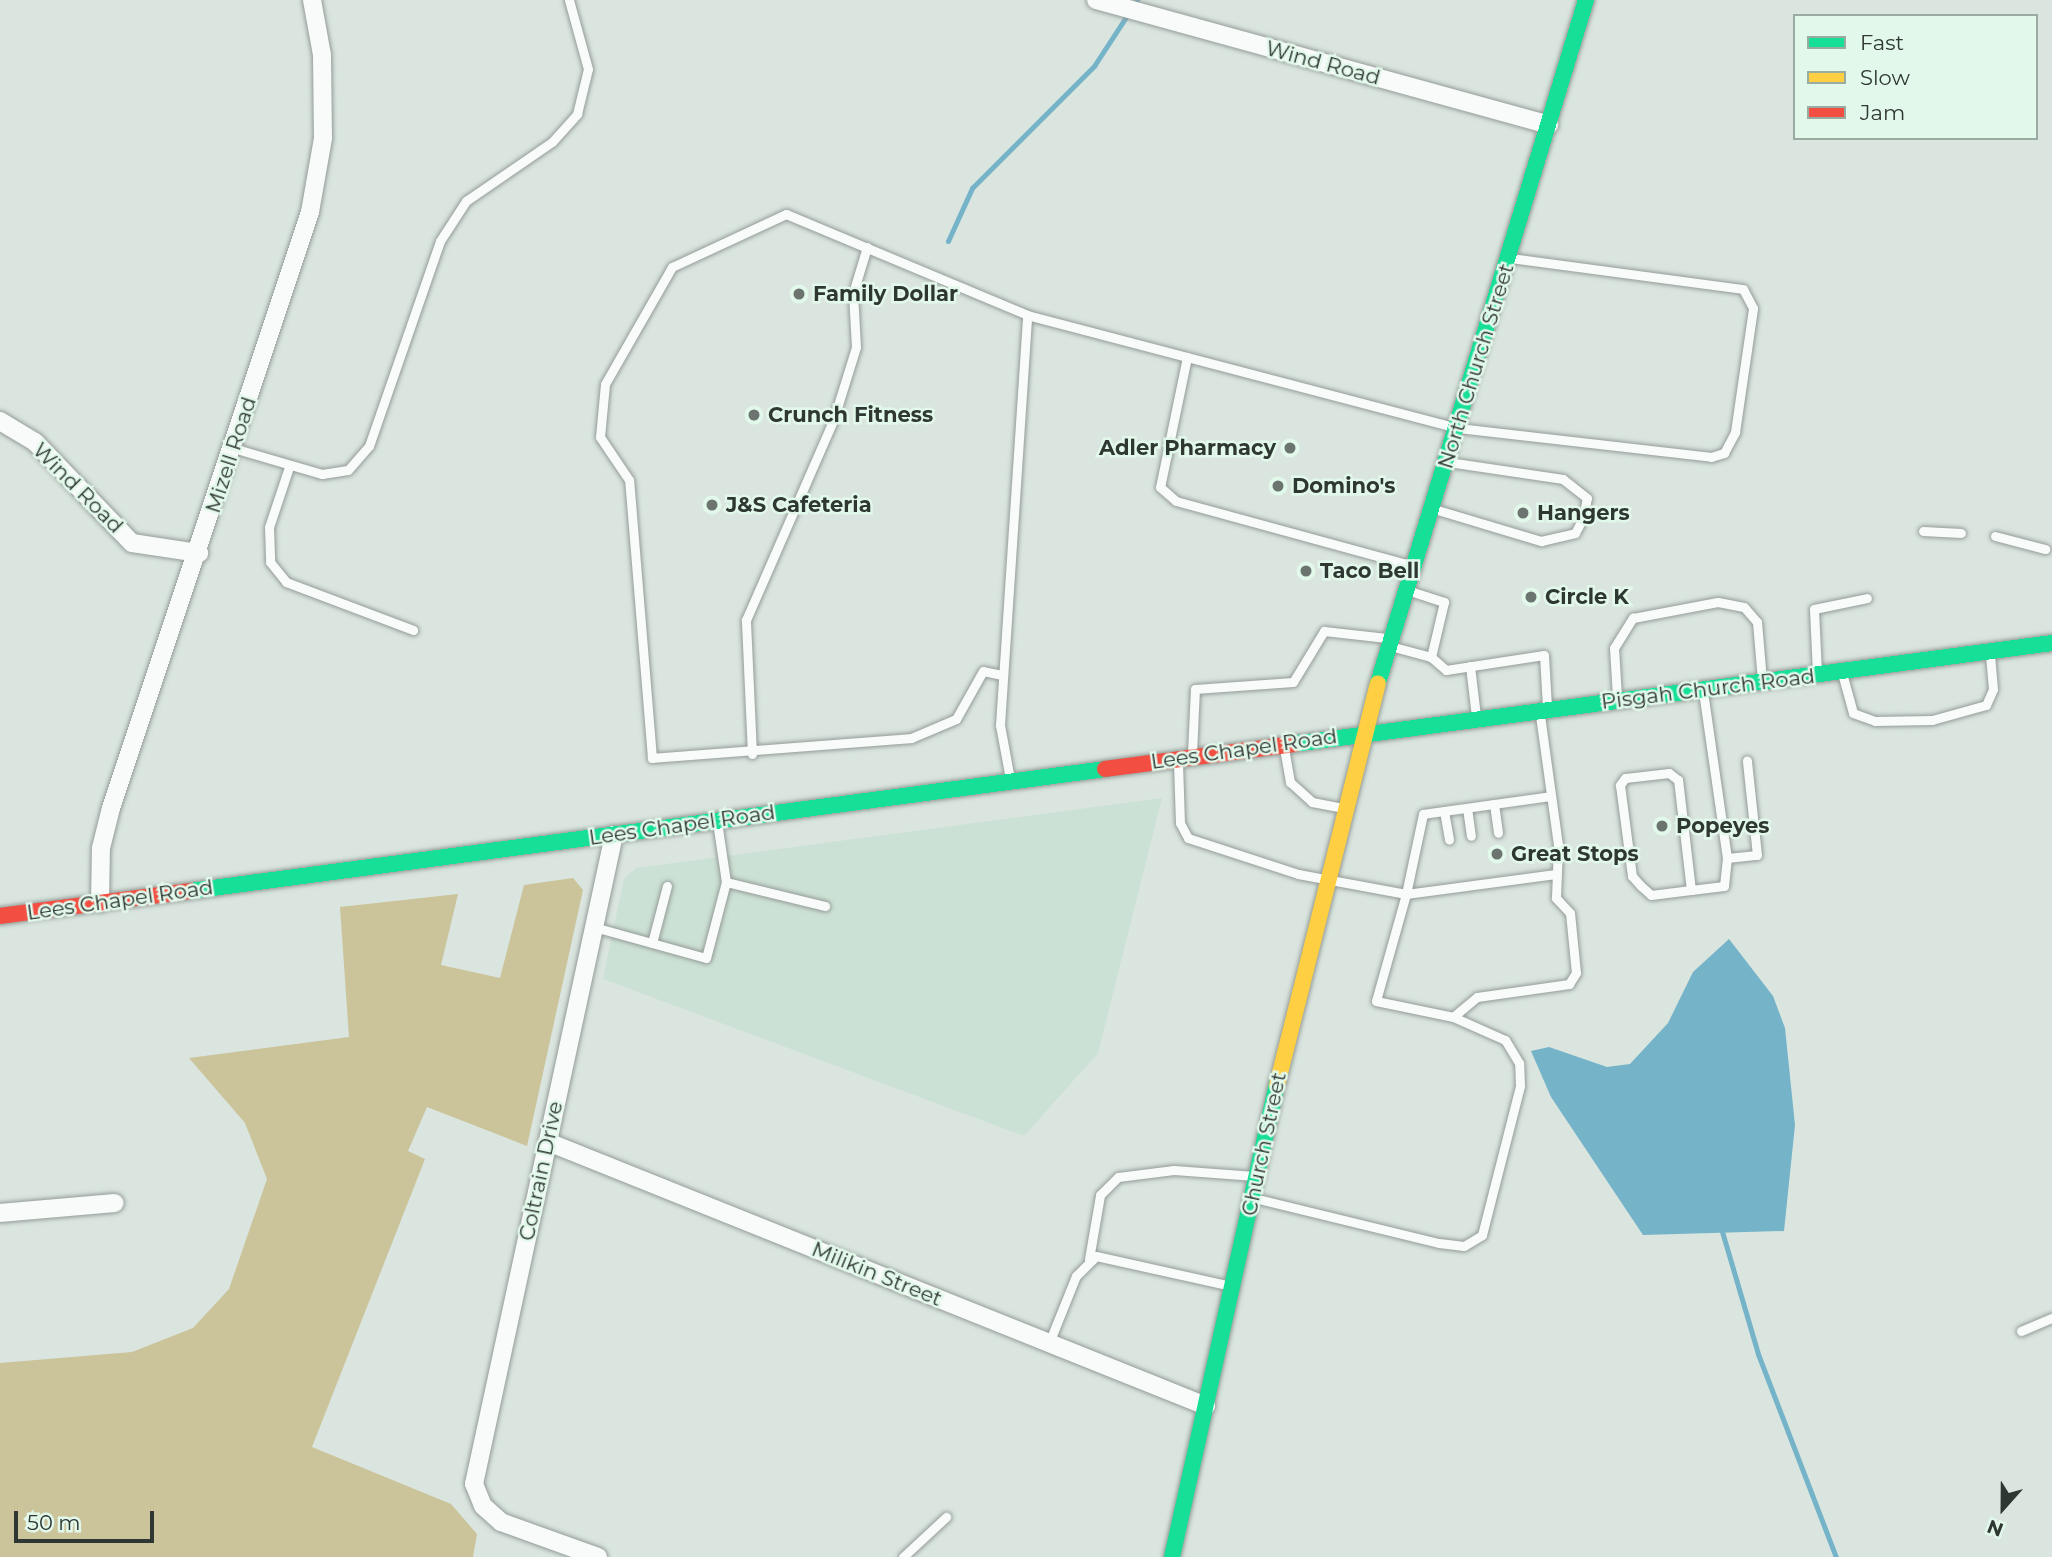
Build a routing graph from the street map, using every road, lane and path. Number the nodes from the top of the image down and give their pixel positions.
1 (312, 0) edge
2 (569, 0) edge
3 (1096, 0) edge
4 (1586, 0) edge
5 (1549, 125) junction
6 (867, 247) junction
7 (1509, 258) junction
8 (1027, 315) junction
9 (1187, 357) junction
10 (0, 421) edge
11 (1458, 428) junction
12 (233, 448) junction
13 (1447, 462) junction
14 (289, 467) junction
15 (1433, 509) junction
16 (1923, 531) dead end
17 (1961, 533) dead end
18 (1995, 536) dead end
19 (2045, 549) dead end
20 (199, 552) junction
21 (1415, 566) junction
22 (1407, 590) junction
23 (1867, 597) dead end
24 (413, 629) dead end
25 (1391, 642) junction
26 (2052, 643) edge
27 (1989, 652) junction
28 (1431, 657) junction
29 (1470, 666) junction
30 (1842, 671) junction
31 (1002, 675) junction
32 (1817, 675) junction
33 (1762, 682) junction
34 (1703, 690) junction
35 (1617, 700) junction
36 (1544, 709) junction
37 (1476, 718) junction
38 (1363, 732) junction
39 (1283, 743) junction
40 (752, 754) junction
41 (1184, 757) junction
42 (1747, 761) dead end
43 (1010, 781) junction
44 (1550, 796) junction
45 (1493, 804) junction
46 (1343, 808) junction
47 (1467, 808) junction
48 (1444, 811) junction
49 (717, 821) junction
50 (1498, 833) dead end
51 (614, 835) junction
52 (1471, 836) dead end
53 (1449, 840) dead end
54 (1727, 858) junction
55 (1556, 874) junction
56 (1324, 880) junction
57 (726, 882) junction
58 (667, 886) dead end
59 (1691, 890) junction
60 (1406, 894) junction
61 (100, 903) junction
62 (825, 906) dead end
63 (0, 916) edge
64 (594, 927) junction
65 (652, 943) junction
66 (1453, 1017) junction
67 (548, 1142) junction
68 (1257, 1176) junction
69 (1252, 1198) junction
70 (115, 1203) dead end
71 (0, 1213) edge
72 (1089, 1259) junction
73 (1233, 1286) junction
74 (2052, 1318) edge
75 (2021, 1331) dead end
76 (1049, 1343) junction
77 (1206, 1406) junction
78 (946, 1517) dead end
79 (598, 1557) edge
80 (903, 1557) edge
81 (1172, 1557) edge

1 - 12 street, Mizell Road
2 - 14 lane
3 - 5 street, Wind Road
4 - 5 main road, North Church Street
5 - 7 main road, North Church Street
6 - 8 lane
6 - 40 lane
6 - 40 lane
7 - 11 main road, North Church Street
7 - 11 lane
8 - 9 lane
8 - 31 lane
9 - 11 lane
9 - 21 lane
10 - 20 street, Wind Road
11 - 13 main road, North Church Street
12 - 14 lane
12 - 20 street, Mizell Road
13 - 15 main road, North Church Street
13 - 15 lane
14 - 24 lane
15 - 21 main road, North Church Street
16 - 17 lane
18 - 19 lane
20 - 61 street, Mizell Road
21 - 22 main road, North Church Street
22 - 25 main road, North Church Street
22 - 28 lane
23 - 32 lane
25 - 28 lane
25 - 38 main road, North Church Street
25 - 41 lane
26 - 27 main road, Pisgah Church Road
27 - 30 main road, Pisgah Church Road
27 - 30 lane
28 - 29 lane
29 - 36 lane
29 - 37 lane
30 - 32 main road, Pisgah Church Road
31 - 40 lane
31 - 43 lane
32 - 33 main road, Pisgah Church Road
33 - 34 main road, Pisgah Church Road
33 - 35 lane
34 - 35 main road, Pisgah Church Road
34 - 54 lane
35 - 36 main road, Pisgah Church Road
36 - 37 main road, Pisgah Church Road
36 - 44 lane
37 - 38 main road, Pisgah Church Road
38 - 39 main road, Lees Chapel Road
38 - 46 main road, Church Street
39 - 41 main road, Lees Chapel Road
39 - 46 lane
41 - 43 main road, Lees Chapel Road
41 - 56 lane
42 - 54 lane
43 - 49 main road, Lees Chapel Road
44 - 45 lane
44 - 55 lane
45 - 47 lane
45 - 50 lane
46 - 56 main road, Church Street
47 - 48 lane
47 - 52 lane
48 - 53 lane
48 - 60 lane
49 - 51 main road, Lees Chapel Road
49 - 57 lane
51 - 61 main road, Lees Chapel Road
51 - 64 street, Coltrain Drive
54 - 59 lane
55 - 60 lane
55 - 66 lane
56 - 60 lane
56 - 68 main road, Church Street
57 - 62 lane
57 - 65 lane
58 - 65 lane
59 - 59 lane
60 - 66 lane
61 - 63 main road, Lees Chapel Road
64 - 65 lane
64 - 67 street, Coltrain Drive
66 - 69 lane
67 - 76 street, Milikin Street
67 - 79 street, Coltrain Drive
68 - 69 main road, Church Street
68 - 72 lane
69 - 73 main road, Church Street
70 - 71 street
72 - 73 lane
72 - 76 lane
73 - 77 main road, Church Street
74 - 75 lane
76 - 77 street, Milikin Street
77 - 81 main road, Church Street
78 - 80 lane

